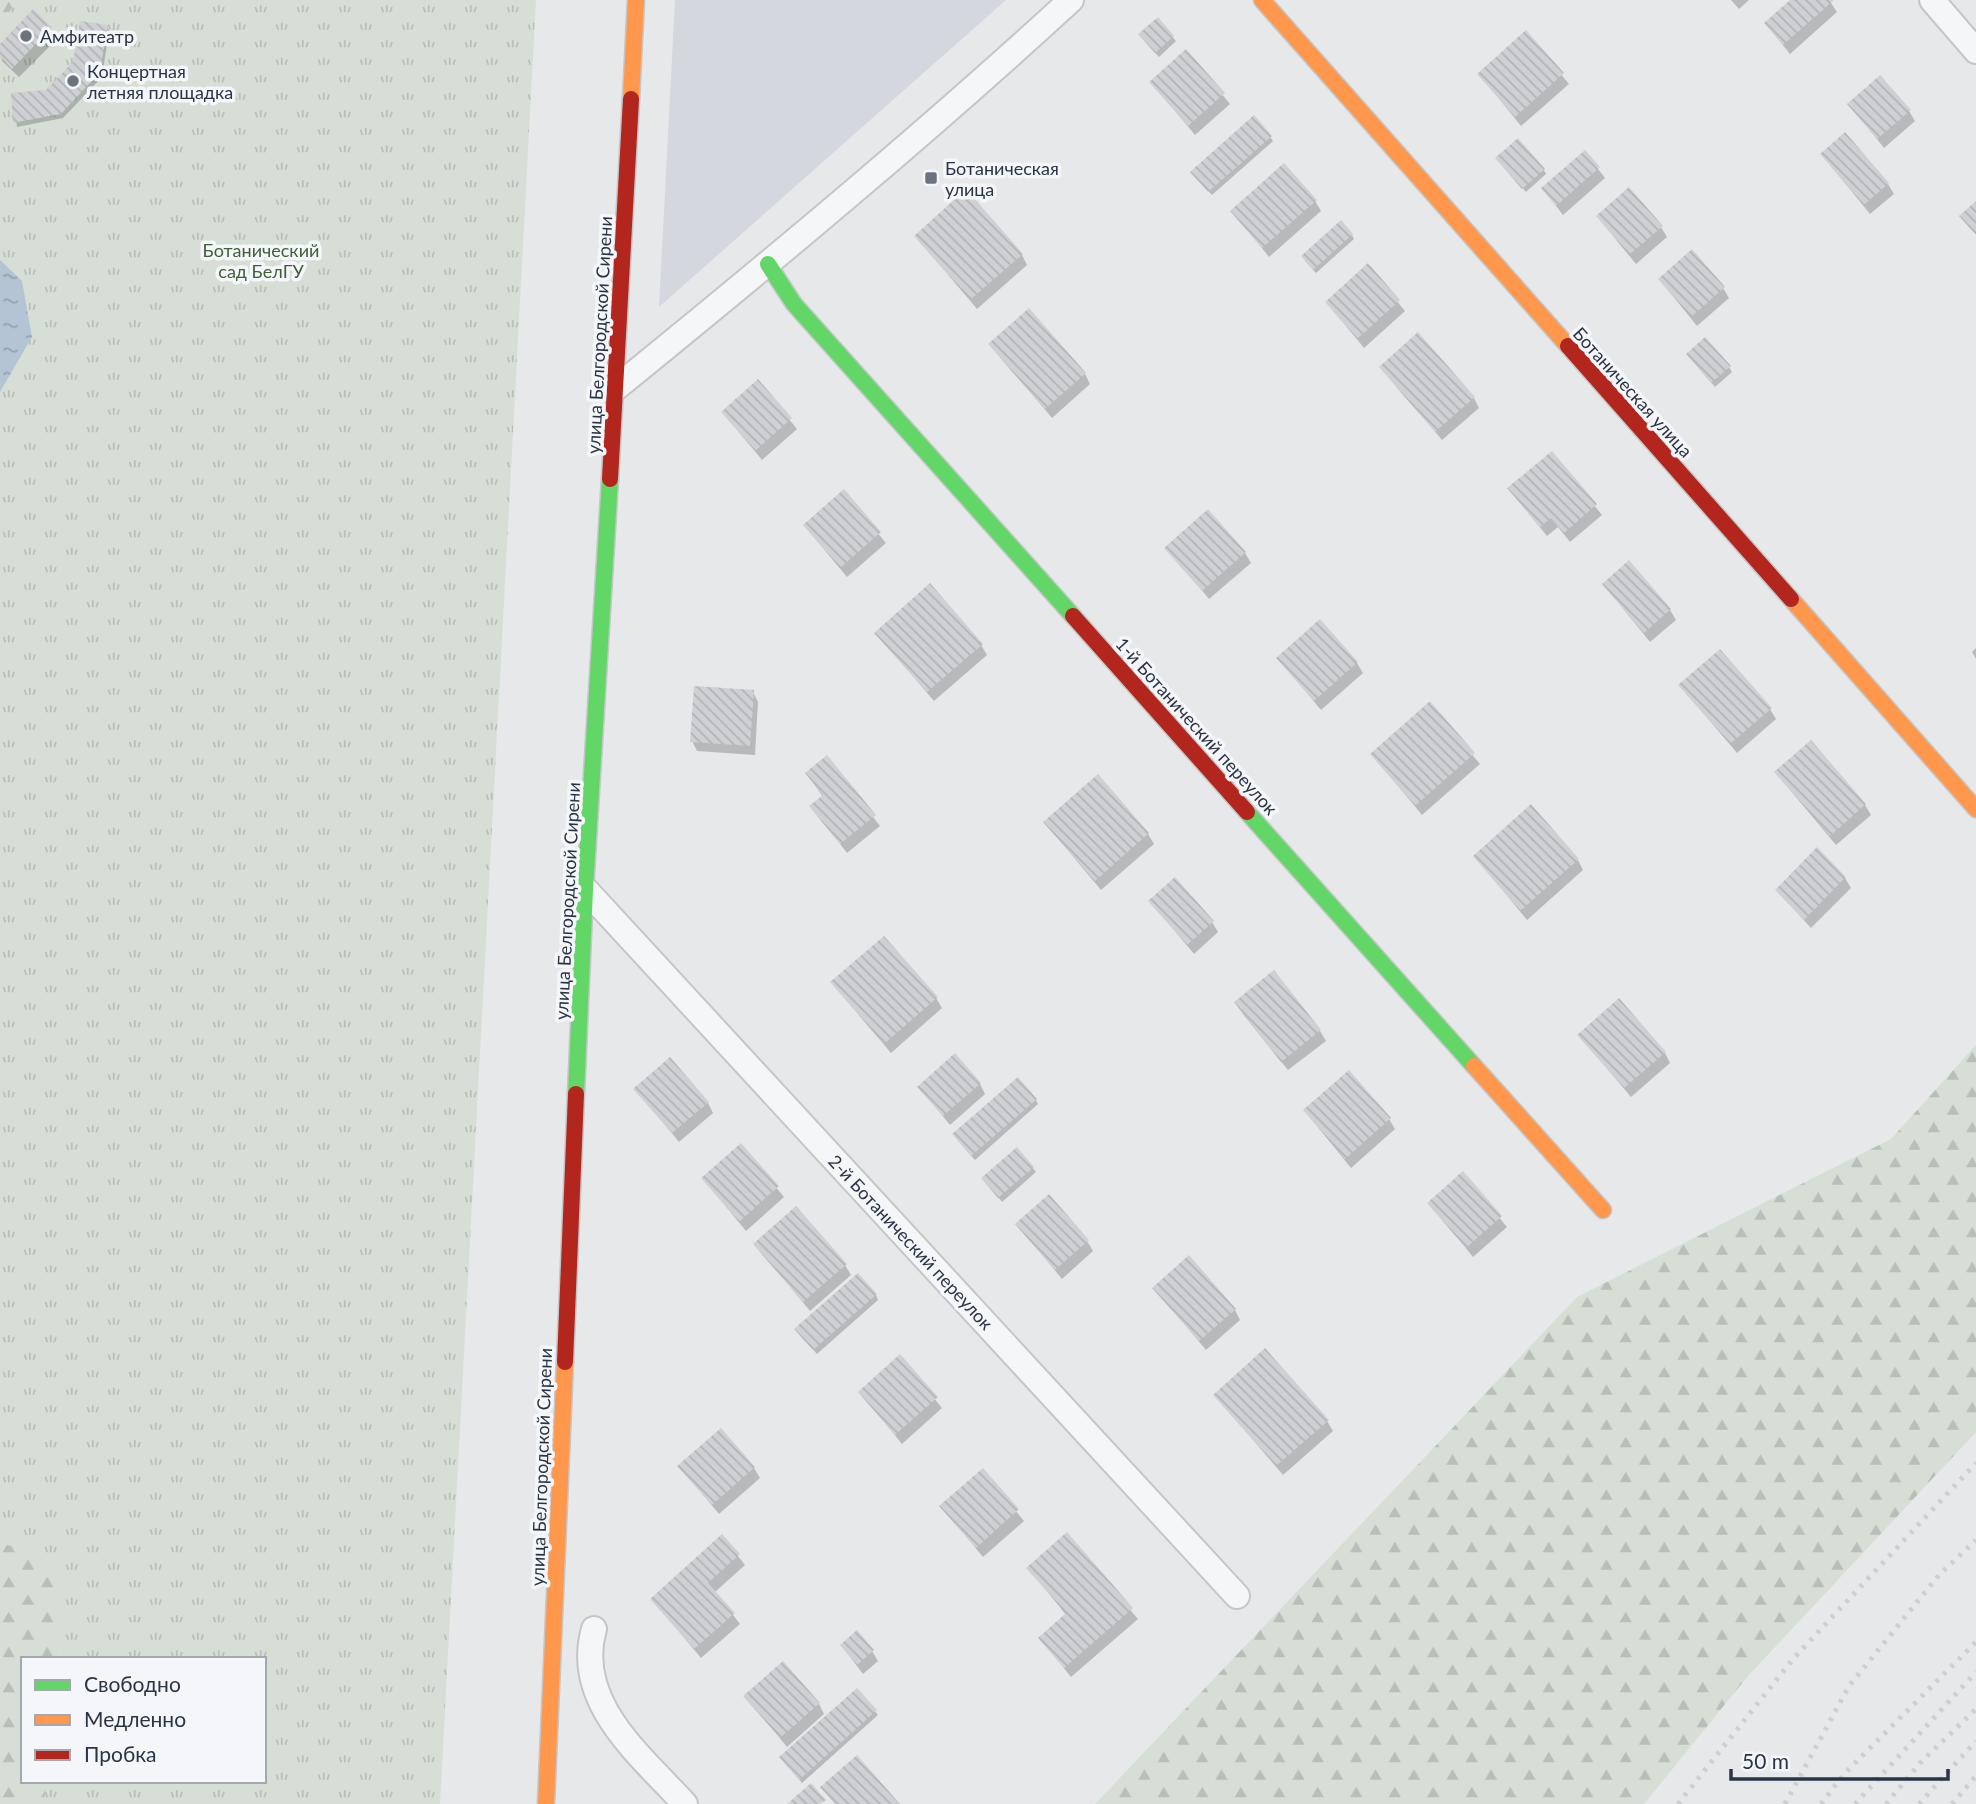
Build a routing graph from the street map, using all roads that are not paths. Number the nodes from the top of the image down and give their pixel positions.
1 (636, 0) edge
2 (1071, 0) edge
3 (1262, 0) edge
4 (1932, 0) edge
5 (1976, 51) edge
6 (768, 264) junction
7 (617, 387) junction
8 (1976, 809) edge
9 (585, 889) junction
10 (1603, 1210) dead end
11 (1237, 1596) dead end
12 (594, 1629) dead end
13 (546, 1804) edge
14 (685, 1804) edge

1 - 7 street, улица Белгородской Сирени
2 - 6 street
3 - 8 street, Ботаническая улица
4 - 5 street
6 - 7 street
6 - 10 street, 1-й Ботанический переулок
7 - 9 street, улица Белгородской Сирени
9 - 11 street, 2-й Ботанический переулок
9 - 13 street, улица Белгородской Сирени
12 - 14 street

